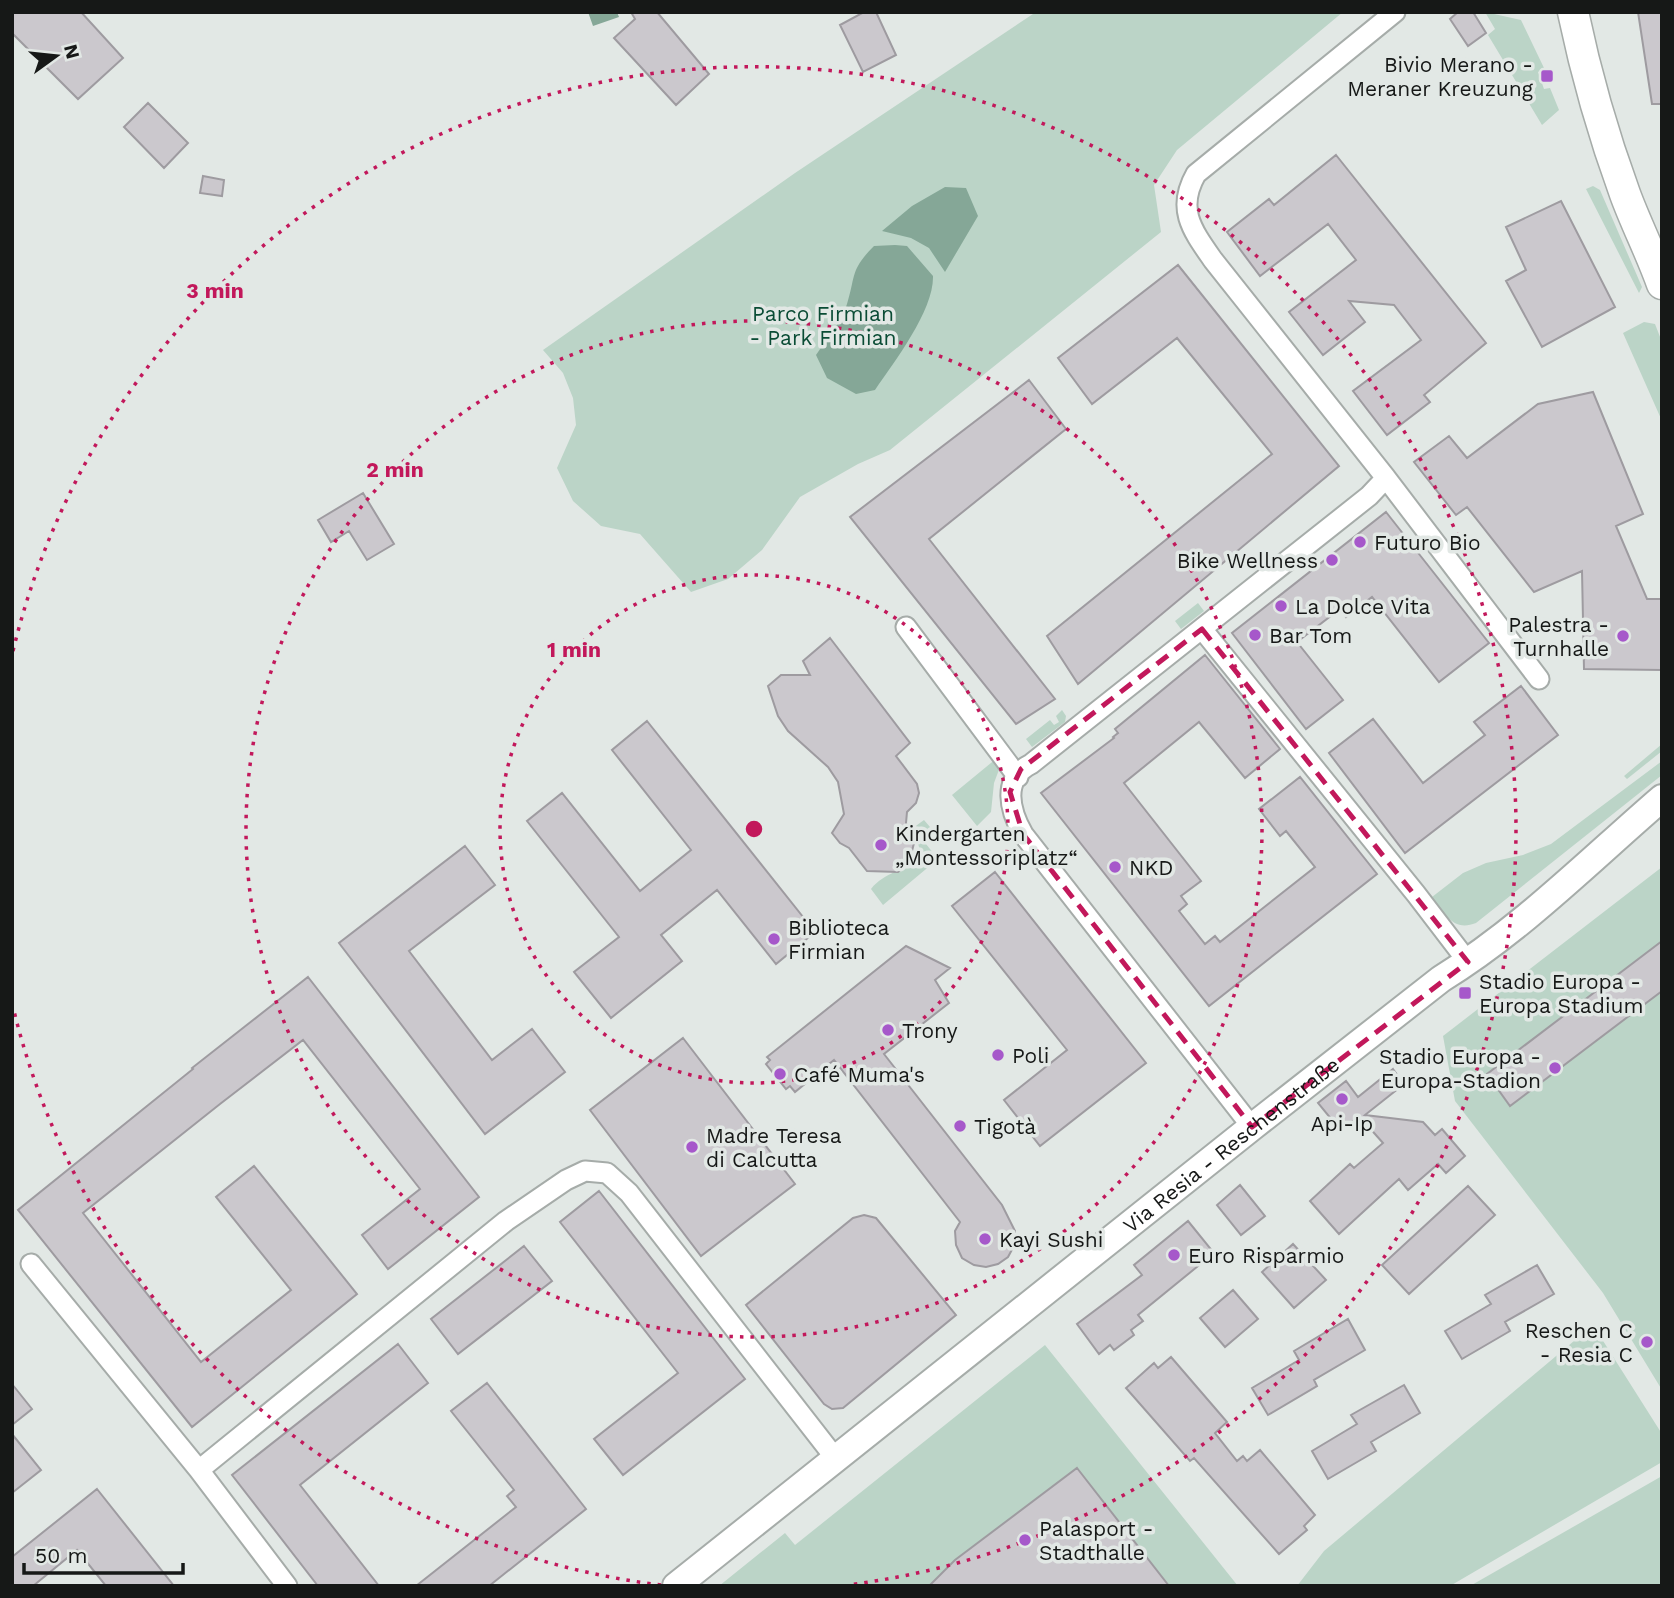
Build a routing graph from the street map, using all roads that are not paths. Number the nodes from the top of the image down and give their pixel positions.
1 (1395, 12) edge
2 (1560, 12) edge
3 (1573, 12) edge
4 (1586, 72) junction
5 (1662, 284) edge
6 (1386, 478) junction
7 (906, 627) dead end
8 (1202, 629) junction
9 (1539, 679) dead end
10 (1017, 777) junction
11 (1658, 801) edge
12 (1468, 962) junction
13 (1252, 1126) junction
14 (31, 1264) dead end
15 (835, 1459) junction
16 (199, 1470) junction
17 (287, 1586) edge
18 (676, 1586) edge

1 - 6 street
2 - 4 main road
3 - 4 main road
4 - 5 main road
6 - 8 street
6 - 9 street
7 - 10 street
8 - 10 street
8 - 12 street
10 - 13 street
11 - 12 main road, Via Resia - Reschenstraße
12 - 13 main road, Via Resia - Reschenstraße
13 - 15 main road, Via Resia - Reschenstraße
14 - 16 street
15 - 16 street
15 - 18 main road, Via Resia - Reschenstraße
16 - 17 street

